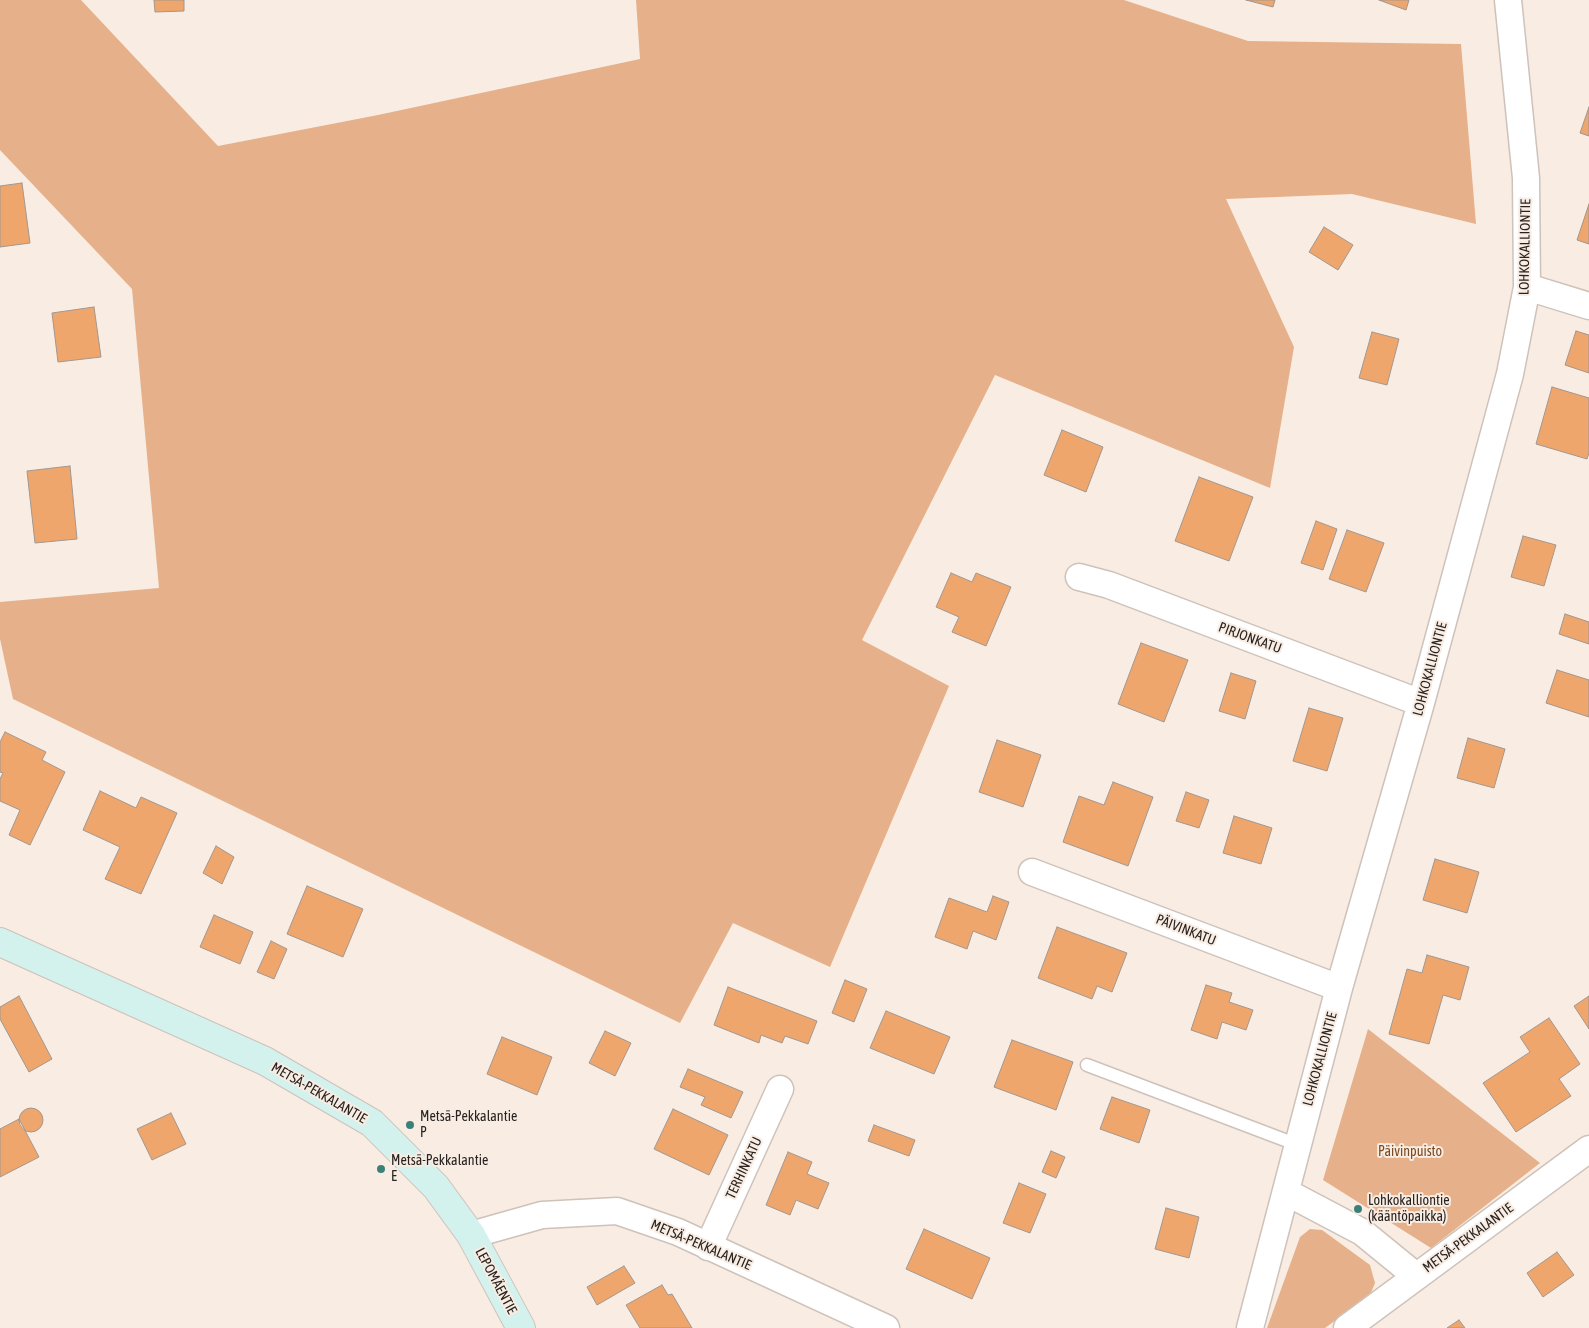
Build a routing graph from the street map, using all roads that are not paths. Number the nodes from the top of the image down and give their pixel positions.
1 (1508, 0) edge
2 (1527, 286) junction
3 (1589, 306) edge
4 (1079, 577) dead end
5 (1421, 703) junction
6 (1032, 872) dead end
7 (0, 942) edge
8 (1339, 988) junction
9 (1087, 1065) dead end
10 (780, 1089) dead end
11 (1298, 1145) junction
12 (1589, 1149) edge
13 (1286, 1192) junction
14 (471, 1235) junction
15 (708, 1247) junction
16 (1416, 1276) junction
17 (521, 1328) edge
18 (886, 1328) edge
19 (1250, 1328) edge
20 (1347, 1328) edge

1 - 2 street, LOHKOKALLIONTIE
2 - 3 street
2 - 5 street, LOHKOKALLIONTIE
4 - 5 street, PIRJONKATU
5 - 8 street, LOHKOKALLIONTIE
6 - 8 street, PÄIVINKATU
7 - 14 street, METSÄ-PEKKALANTIE
8 - 11 street, LOHKOKALLIONTIE
9 - 11 lane
10 - 15 street, TERHINKATU
11 - 13 street, LOHKOKALLIONTIE
12 - 16 street, METSÄ-PEKKALANTIE
13 - 16 street
13 - 19 street, LOHKOKALLIONTIE
14 - 15 street, METSÄ-PEKKALANTIE
14 - 17 street, LEPOMÄENTIE
15 - 18 street, METSÄ-PEKKALANTIE
16 - 20 street, METSÄ-PEKKALANTIE

